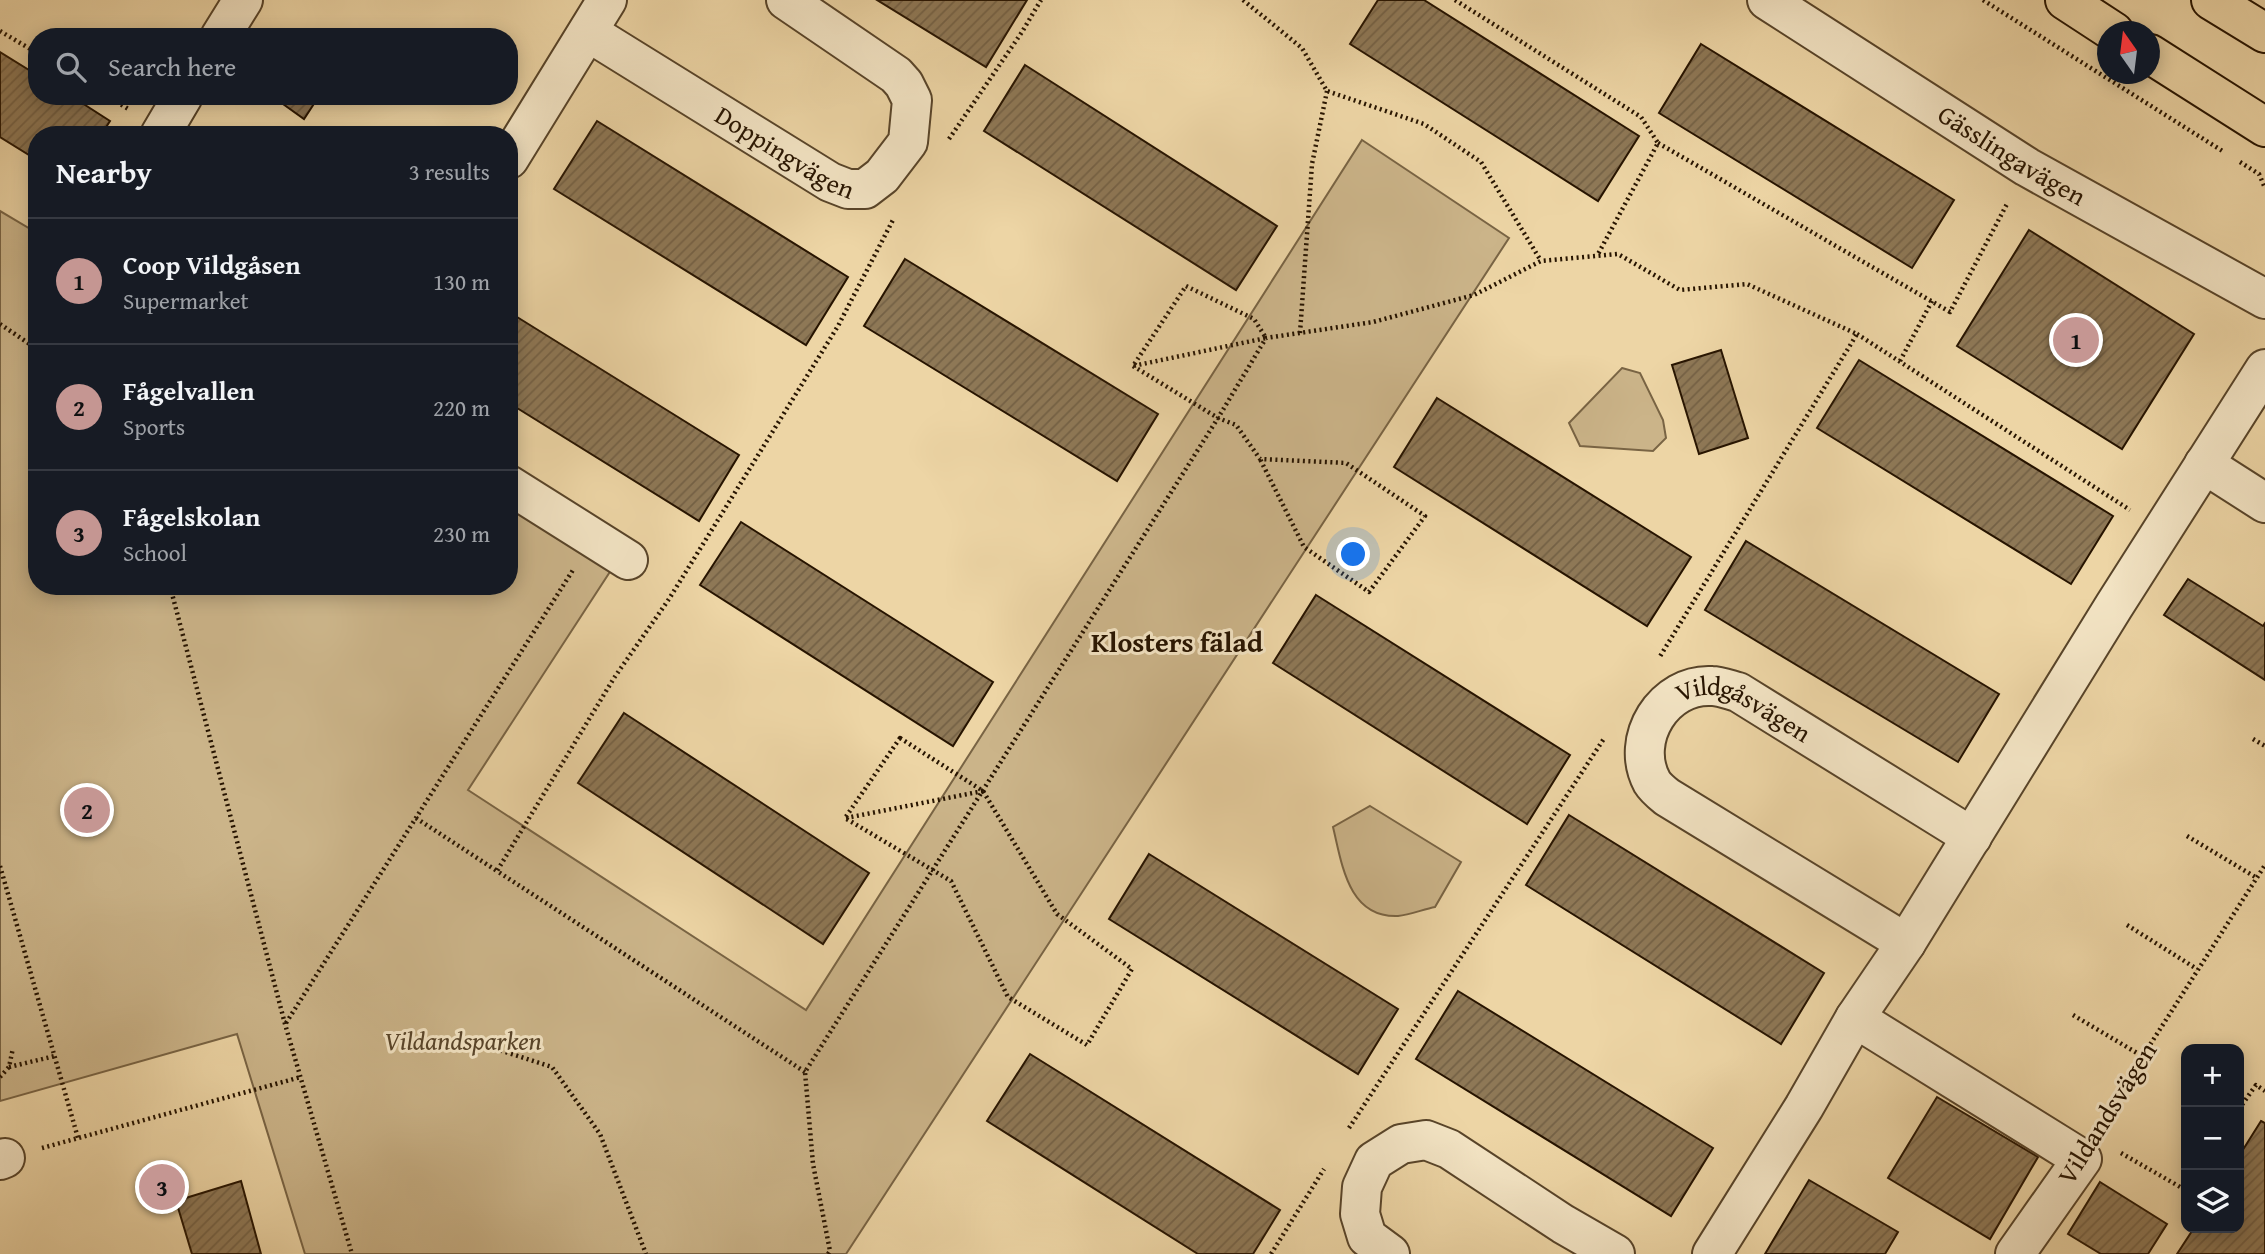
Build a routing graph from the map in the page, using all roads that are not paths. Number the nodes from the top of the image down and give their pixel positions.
1 (243, 0) edge
2 (607, 0) edge
3 (786, 0) edge
4 (1767, 0) edge
5 (2065, 0) edge
6 (2211, 0) edge
7 (2098, 21) edge
8 (226, 28) edge
9 (588, 32) junction
10 (2265, 33) edge
11 (2160, 60) edge
12 (178, 105) edge
13 (165, 126) edge
14 (2265, 127) edge
15 (518, 145) edge
16 (2265, 299) edge
17 (2265, 369) edge
18 (2204, 464) junction
19 (518, 491) edge
20 (2265, 503) edge
21 (628, 560) dead end
22 (1972, 837) junction
23 (1906, 943) junction
24 (1855, 1018) junction
25 (1390, 1254) edge
26 (1615, 1254) edge
27 (1712, 1254) edge
28 (2015, 1254) edge

1 - 8 street
2 - 9 street
3 - 9 street, Doppingvägen
4 - 16 street, Gässlingavägen
5 - 7 main road
6 - 10 main road
9 - 15 street
11 - 14 main road
12 - 13 street
17 - 18 street
18 - 20 street
18 - 22 street
19 - 21 street
22 - 23 street
22 - 23 street, Vildgåsvägen
23 - 24 street
24 - 27 street
24 - 28 street, Vildandsvägen
25 - 26 street

